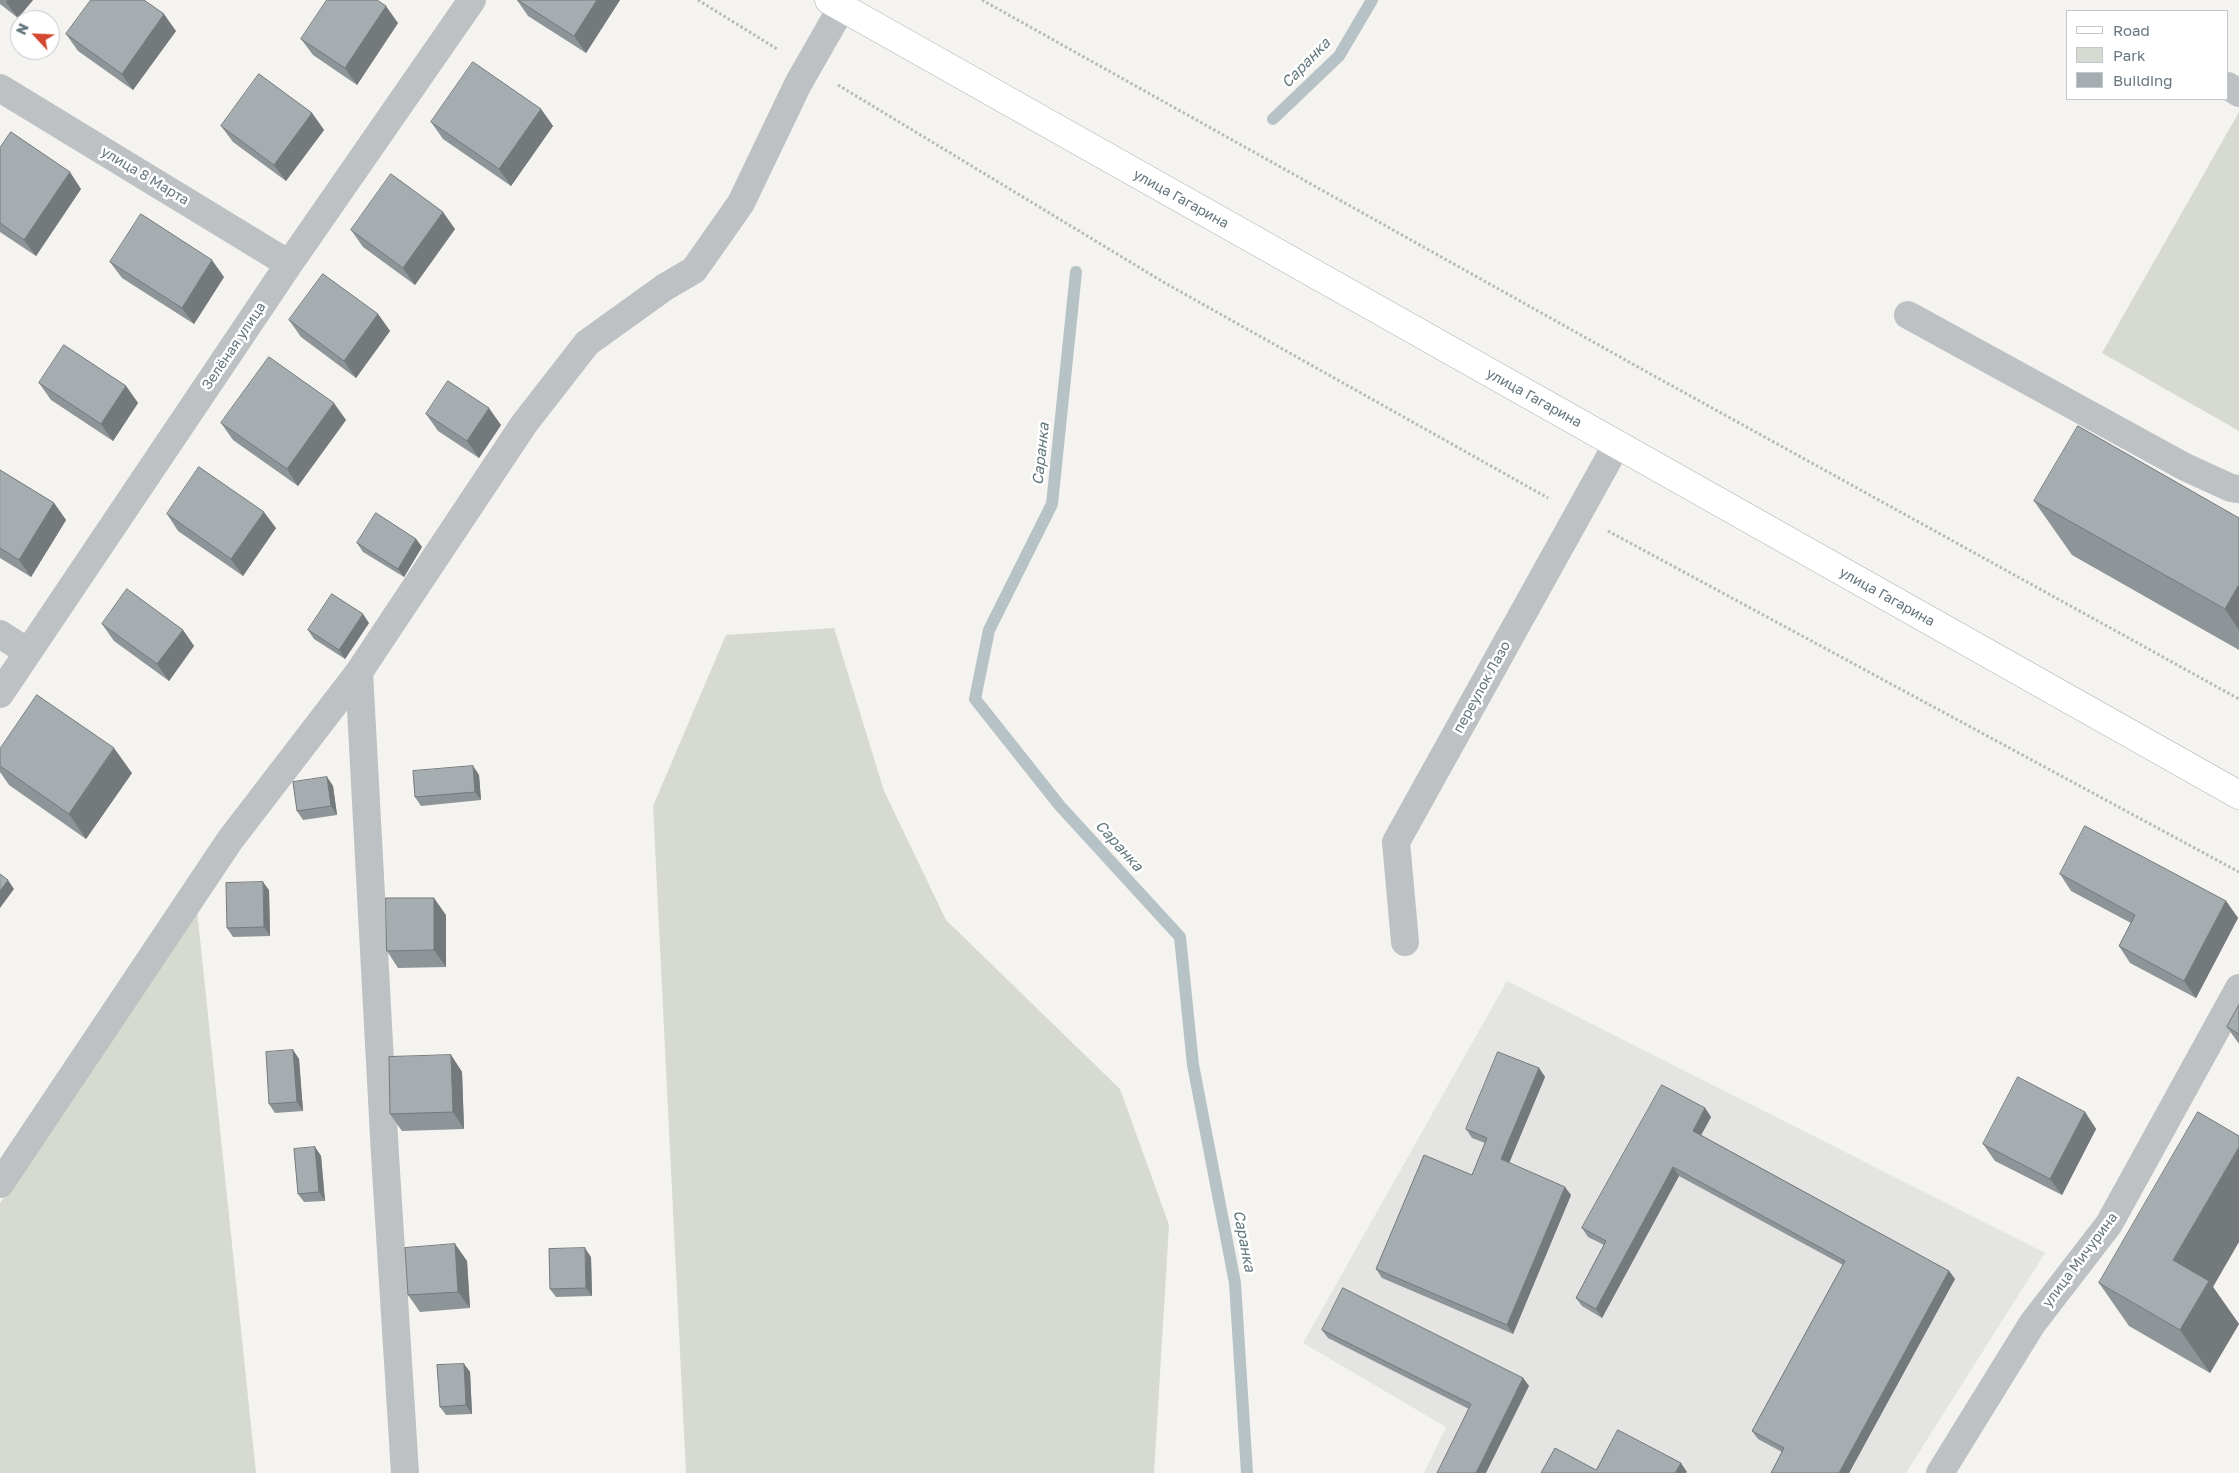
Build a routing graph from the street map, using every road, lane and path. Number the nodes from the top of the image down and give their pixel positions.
1 (472, 0) edge
2 (698, 0) edge
3 (982, 0) edge
4 (836, 4) edge
5 (808, 67) junction
6 (0, 88) edge
7 (289, 264) junction
8 (1908, 315) dead end
9 (1617, 444) junction
10 (2239, 489) edge
11 (1577, 515) junction
12 (0, 634) edge
13 (28, 652) junction
14 (359, 672) junction
15 (0, 694) edge
16 (2239, 699) edge
17 (2239, 795) edge
18 (2239, 872) edge
19 (1405, 942) dead end
20 (2239, 988) edge
21 (0, 1184) edge
22 (405, 1473) edge
23 (1940, 1473) edge

1 - 7 street, Зелёная улица
2 - 5 path
3 - 16 path
4 - 5 street
4 - 9 main road, улица Гагарина
5 - 11 path
5 - 14 street
6 - 7 street, улица 8 Марта
7 - 13 street, Зелёная улица
8 - 10 street
9 - 11 street, переулок Лазо
9 - 17 main road, улица Гагарина
11 - 18 path
11 - 19 street, переулок Лазо
12 - 13 street
13 - 15 street, Зелёная улица
14 - 21 street
14 - 22 street
20 - 23 street, улица Мичурина

